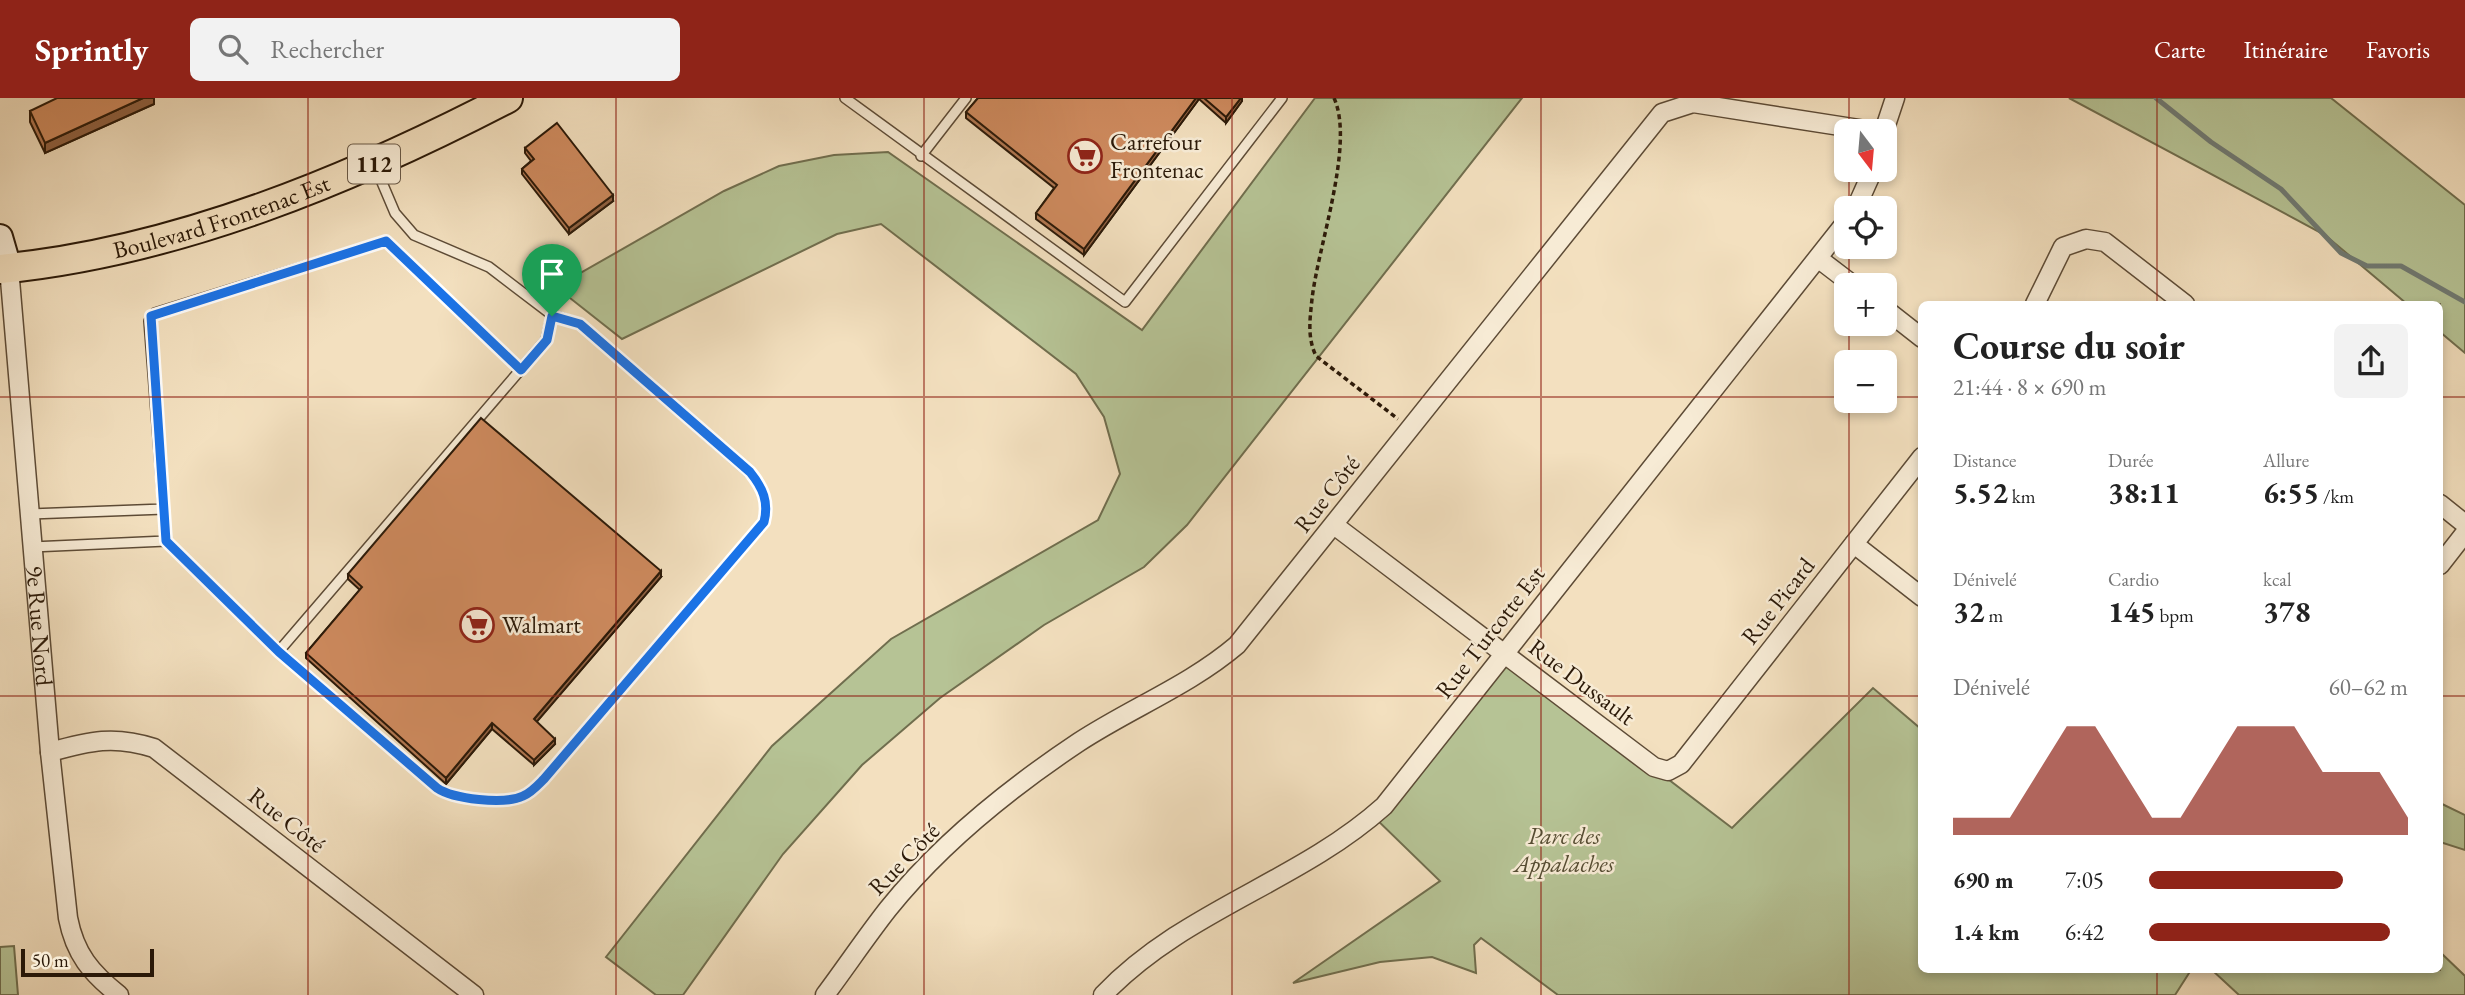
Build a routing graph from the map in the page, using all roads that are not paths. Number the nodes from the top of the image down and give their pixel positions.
1 (508, 98) edge
2 (845, 98) edge
3 (966, 98) edge
4 (1282, 98) edge
5 (1895, 98) edge
6 (1888, 119) edge
7 (1834, 125) edge
8 (921, 156) junction
9 (374, 164) junction
10 (0, 237) edge
11 (1834, 238) edge
12 (1819, 259) junction
13 (4, 269) edge
14 (1837, 273) edge
15 (2036, 301) edge
16 (2181, 301) edge
17 (552, 316) junction
18 (1897, 318) edge
19 (1918, 335) edge
20 (521, 370) junction
21 (1918, 462) edge
22 (2443, 506) edge
23 (164, 509) junction
24 (30, 514) junction
25 (2465, 524) edge
26 (1334, 525) junction
27 (2465, 533) edge
28 (166, 541) junction
29 (1854, 544) junction
30 (33, 547) junction
31 (2443, 561) edge
32 (1918, 594) edge
33 (279, 652) junction
34 (1503, 653) junction
35 (50, 752) junction
36 (1668, 771) joint
37 (119, 995) edge
38 (474, 995) edge
39 (825, 995) edge
40 (1103, 995) edge

1 - 9 main road, Boulevard Frontenac Est / 112
2 - 8 lane
3 - 8 lane
4 - 8 lane
5 - 6 street
7 - 26 street, Rue Côté
9 - 13 main road, Boulevard Frontenac Est / 112
9 - 17 lane
10 - 13 street, 9e Rue Nord
11 - 12 street, Rue Turcotte Est
12 - 14 street
12 - 34 street, Rue Turcotte Est
13 - 24 street, 9e Rue Nord
15 - 16 street
17 - 20 lane
17 - 33 lane
18 - 19 street
20 - 23 lane
20 - 33 lane
21 - 29 street, Rue Picard
22 - 25 street
23 - 24 lane
23 - 28 lane
24 - 30 street, 9e Rue Nord
26 - 34 street, Rue Dussault
26 - 39 street, Rue Côté
27 - 31 street
28 - 30 lane
28 - 33 lane
29 - 32 street
29 - 36 street, Rue Picard
30 - 35 street, 9e Rue Nord
34 - 36 street, Rue Dussault
34 - 40 street, Rue Turcotte Est
35 - 37 street, 9e Rue Nord
35 - 38 street, Rue Côté

